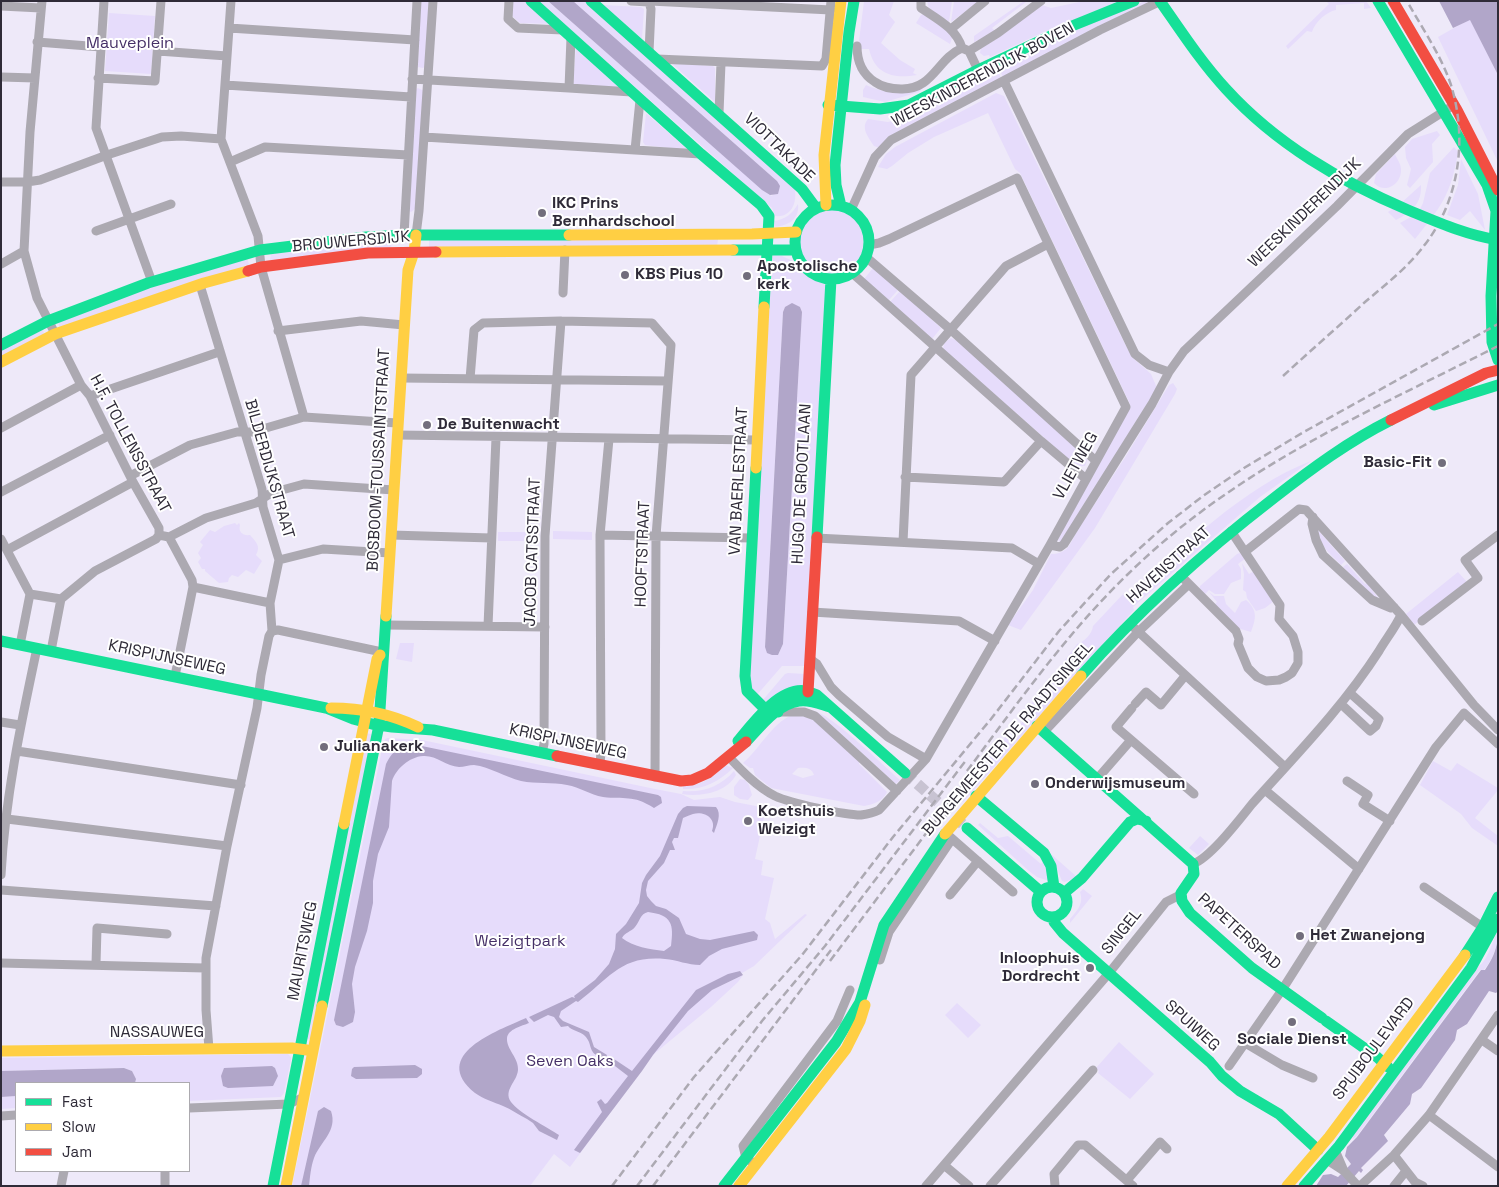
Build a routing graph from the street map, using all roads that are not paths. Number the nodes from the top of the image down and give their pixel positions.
1 (104, 1) edge
2 (161, 1) edge
3 (231, 1) edge
4 (417, 1) edge
5 (433, 1) edge
6 (509, 1) edge
7 (531, 1) edge
8 (591, 1) edge
9 (631, 1) edge
10 (841, 1) edge
11 (854, 1) edge
12 (921, 1) edge
13 (985, 1) edge
14 (1041, 1) edge
15 (1134, 1) edge
16 (1160, 1) edge
17 (1378, 1) edge
18 (1393, 1) edge
19 (650, 2) edge
20 (41, 5) edge
21 (1, 6) edge
22 (831, 6) edge
23 (229, 28) junction
24 (950, 29) junction
25 (567, 34) junction
26 (416, 40) junction
27 (37, 42) junction
28 (857, 46) dead end
29 (101, 47) junction
30 (966, 49) junction
31 (158, 51) junction
32 (653, 55) junction
33 (228, 56) junction
34 (721, 63) junction
35 (978, 70) junction
36 (1, 77) edge
37 (35, 78) junction
38 (98, 78) junction
39 (412, 79) junction
40 (428, 80) junction
41 (1004, 81) junction
42 (226, 85) junction
43 (569, 88) junction
44 (636, 96) junction
45 (411, 97) junction
46 (828, 104) junction
47 (1454, 105) junction
48 (841, 106) junction
49 (1444, 111) junction
50 (719, 113) junction
51 (424, 137) junction
52 (221, 138) junction
53 (635, 150) junction
54 (701, 154) junction
55 (107, 155) junction
56 (408, 155) junction
57 (230, 162) junction
58 (1, 182) edge
59 (27, 182) junction
60 (1498, 190) edge
61 (170, 204) dead end
62 (821, 207) junction
63 (846, 208) junction
64 (130, 219) junction
65 (96, 231) dead end
66 (796, 232) junction
67 (720, 234) junction
68 (768, 234) junction
69 (410, 235) junction
70 (1498, 240) edge
71 (1048, 244) junction
72 (869, 245) junction
73 (260, 250) junction
74 (565, 250) junction
75 (721, 250) junction
76 (768, 250) junction
77 (796, 250) junction
78 (24, 251) junction
79 (409, 252) junction
80 (866, 257) junction
81 (1, 264) edge
82 (1496, 266) edge
83 (260, 267) junction
84 (852, 272) junction
85 (831, 279) junction
86 (152, 282) junction
87 (200, 285) junction
88 (563, 293) dead end
89 (48, 321) junction
90 (561, 322) junction
91 (404, 324) junction
92 (951, 330) junction
93 (278, 331) junction
94 (55, 334) junction
95 (1, 345) edge
96 (936, 347) junction
97 (219, 352) junction
98 (1498, 360) edge
99 (1, 362) edge
100 (1498, 370) edge
101 (1169, 372) junction
102 (401, 378) junction
103 (470, 379) junction
104 (557, 380) junction
105 (668, 381) junction
106 (81, 385) junction
107 (1498, 385) edge
108 (90, 396) junction
109 (1411, 412) junction
110 (304, 417) junction
111 (398, 422) junction
112 (1, 428) edge
113 (244, 432) junction
114 (110, 435) junction
115 (397, 435) junction
116 (496, 438) junction
117 (553, 439) junction
118 (609, 439) junction
119 (665, 439) junction
120 (757, 440) junction
121 (1041, 441) junction
122 (1096, 461) junction
123 (905, 477) junction
124 (132, 479) junction
125 (1086, 479) junction
126 (394, 490) junction
127 (1, 492) edge
128 (261, 498) junction
129 (1313, 517) junction
130 (391, 535) junction
131 (600, 535) junction
132 (1235, 535) junction
133 (1498, 535) edge
134 (164, 536) junction
135 (656, 536) junction
136 (491, 538) junction
137 (751, 538) junction
138 (816, 538) junction
139 (1, 539) edge
140 (903, 542) junction
141 (1050, 545) junction
142 (7, 550) junction
143 (1246, 551) junction
144 (390, 553) junction
145 (278, 560) junction
146 (1039, 564) junction
147 (1180, 575) junction
148 (1189, 584) junction
149 (194, 587) junction
150 (30, 594) junction
151 (61, 599) junction
152 (270, 603) junction
153 (1394, 608) junction
154 (812, 612) junction
155 (1401, 615) junction
156 (1422, 621) dead end
157 (385, 624) junction
158 (488, 626) junction
159 (545, 626) junction
160 (1137, 630) junction
161 (272, 631) junction
162 (1, 641) edge
163 (995, 641) junction
164 (20, 645) junction
165 (36, 648) junction
166 (50, 651) junction
167 (382, 652) junction
168 (810, 658) junction
169 (175, 676) junction
170 (1185, 676) junction
171 (808, 692) junction
172 (1350, 693) junction
173 (258, 694) junction
174 (1341, 704) junction
175 (830, 707) junction
176 (772, 711) junction
177 (366, 717) junction
178 (380, 720) junction
179 (1, 722) edge
180 (20, 725) junction
181 (1040, 729) junction
182 (1498, 730) edge
183 (1131, 740) junction
184 (1498, 744) edge
185 (17, 751) junction
186 (542, 753) junction
187 (731, 753) junction
188 (926, 759) junction
189 (600, 764) junction
190 (1285, 767) junction
191 (905, 773) tunnel mouth
192 (655, 776) junction
193 (1097, 779) junction
194 (1347, 781) dead end
195 (241, 785) junction
196 (6, 789) edge
197 (1265, 790) junction
198 (898, 791) junction
199 (1194, 794) dead end
200 (980, 799) junction
201 (1127, 804) junction
202 (7, 819) junction
203 (1146, 821) junction
204 (1390, 821) junction
205 (1130, 822) junction
206 (967, 828) tunnel mouth
207 (949, 836) junction
208 (227, 846) junction
209 (2, 856) edge
210 (978, 861) junction
211 (1193, 864) junction
212 (1359, 869) junction
213 (1, 875) edge
214 (1424, 886) dead end
215 (1, 890) edge
216 (1059, 890) junction
217 (1013, 892) dead end
218 (1041, 892) junction
219 (950, 895) dead end
220 (1180, 895) junction
221 (1498, 897) edge
222 (216, 906) junction
223 (1054, 916) junction
224 (1498, 919) edge
225 (1487, 930) junction
226 (166, 934) dead end
227 (1, 963) edge
228 (96, 964) junction
229 (205, 968) junction
230 (1109, 973) junction
231 (1282, 990) junction
232 (865, 998) junction
233 (1498, 1015) edge
234 (1482, 1040) junction
235 (1245, 1043) junction
236 (300, 1048) junction
237 (209, 1049) junction
238 (1, 1051) edge
239 (313, 1051) junction
240 (1498, 1051) edge
241 (1384, 1062) junction
242 (1229, 1066) dead end
243 (1093, 1070) dead end
244 (1392, 1074) junction
245 (1313, 1078) dead end
246 (304, 1097) junction
247 (289, 1104) junction
248 (190, 1108) edge
249 (15, 1115) edge
250 (1429, 1115) junction
251 (1, 1116) edge
252 (1167, 1149) dead end
253 (1318, 1150) junction
254 (1335, 1150) junction
255 (1394, 1155) junction
256 (1327, 1160) junction
257 (751, 1161) junction
258 (944, 1164) junction
259 (1498, 1167) edge
260 (1344, 1171) junction
261 (1406, 1171) junction
262 (64, 1172) edge
263 (164, 1172) edge
264 (1130, 1183) edge
265 (1357, 1183) edge
266 (61, 1186) edge
267 (165, 1186) edge
268 (267, 1186) edge
269 (273, 1186) edge
270 (286, 1186) edge
271 (724, 1186) edge
272 (739, 1186) edge
273 (926, 1186) edge
274 (969, 1186) edge
275 (990, 1186) edge
276 (1055, 1186) edge
277 (1287, 1186) edge
278 (1304, 1186) edge
279 (1394, 1186) edge
280 (1423, 1186) edge

1 - 29 street
2 - 31 street
3 - 23 street
4 - 26 street
5 - 40 street
6 - 25 street
7 - 25 street
8 - 32 street, VIOTTAKADE
9 - 19 street
10 - 46 street
11 - 48 street
12 - 24 street
13 - 24 street
14 - 30 street
15 - 35 street
16 - 41 street, WEESKINDERENDIJK BOVEN
16 - 70 street, bridge
17 - 49 street
18 - 47 street
19 - 22 street
19 - 32 street
20 - 21 street
20 - 27 street, H.F. TOLLENSSTRAAT
22 - 34 street
23 - 26 street
23 - 33 street
24 - 30 street
25 - 43 street
25 - 44 street
26 - 39 street
27 - 29 street
27 - 37 street, H.F. TOLLENSSTRAAT
28 - 30 street
29 - 38 street
30 - 35 street
31 - 33 street
31 - 38 street
32 - 34 street
32 - 50 street, VIOTTAKADE
33 - 42 street
34 - 50 street, VIOTTAKADE
35 - 48 street
36 - 37 street
37 - 59 street, H.F. TOLLENSSTRAAT
38 - 55 street
39 - 40 street
39 - 45 street
40 - 43 street
40 - 51 street
41 - 63 street, WEESKINDERENDIJK BOVEN
41 - 101 street
42 - 45 street
42 - 52 street
43 - 44 street
44 - 53 street
44 - 54 street
45 - 56 street
46 - 48 street
46 - 62 street
47 - 49 street, WEESKINDERENDIJK
47 - 60 street
48 - 63 street
49 - 82 street
49 - 101 street, WEESKINDERENDIJK
50 - 62 street, VIOTTAKADE
51 - 53 street
51 - 69 street
52 - 55 street
52 - 57 street
53 - 54 street
54 - 68 street
55 - 59 street
55 - 64 street
56 - 57 street
56 - 69 street
57 - 73 street
58 - 59 street
59 - 78 street, H.F. TOLLENSSTRAAT
61 - 64 street
62 - 63 street
62 - 66 street
63 - 72 street
64 - 65 street
64 - 86 street
66 - 68 street, BROUWERSDIJK
66 - 77 street
67 - 68 street, BROUWERSDIJK
67 - 69 street, BROUWERSDIJK
67 - 75 street
68 - 76 street, VAN BAERLESTRAAT
69 - 73 street, BROUWERSDIJK
69 - 79 street, BOSBOOM-TOUSSAINTSTRAAT
71 - 72 street, VLIETWEG
71 - 92 street
71 - 122 street, VLIETWEG
72 - 80 street
73 - 83 street
73 - 86 street, BROUWERSDIJK
74 - 75 street, BROUWERSDIJK
74 - 79 street, BROUWERSDIJK
74 - 88 street
75 - 76 street, BROUWERSDIJK
76 - 77 street, BROUWERSDIJK
76 - 120 street, VAN BAERLESTRAAT
77 - 85 street
78 - 81 street
78 - 89 street, H.F. TOLLENSSTRAAT
79 - 83 street, BROUWERSDIJK
79 - 91 street, BOSBOOM-TOUSSAINTSTRAAT
80 - 84 street
80 - 92 street
82 - 98 street
83 - 87 street, BROUWERSDIJK
83 - 93 street
84 - 85 street
84 - 96 street
85 - 138 street, HUGO DE GROOTLAAN
86 - 89 street, BROUWERSDIJK
87 - 94 street, BROUWERSDIJK
87 - 97 street, BILDERDIJKSTRAAT
89 - 94 street, H.F. TOLLENSSTRAAT
89 - 95 street, BROUWERSDIJK
90 - 103 street
90 - 104 street, JACOB CATSSTRAAT
90 - 105 street, HOOFTSTRAAT
91 - 93 street
91 - 102 street, BOSBOOM-TOUSSAINTSTRAAT
92 - 96 street
92 - 122 street
93 - 110 street
94 - 99 street, BROUWERSDIJK
94 - 106 street, H.F. TOLLENSSTRAAT
96 - 121 street
96 - 123 street
97 - 108 street
97 - 113 street, BILDERDIJKSTRAAT
100 - 109 street
101 - 141 street, WEESKINDERENDIJK
102 - 103 street
102 - 111 street, BOSBOOM-TOUSSAINTSTRAAT
103 - 104 street
104 - 105 street
104 - 117 street, JACOB CATSSTRAAT
105 - 119 street, HOOFTSTRAAT
106 - 108 street, H.F. TOLLENSSTRAAT
106 - 112 street
107 - 109 street
108 - 114 street, H.F. TOLLENSSTRAAT
109 - 132 street, HAVENSTRAAT
110 - 111 street
110 - 113 street
111 - 115 street, BOSBOOM-TOUSSAINTSTRAAT
113 - 124 street
113 - 128 street, BILDERDIJKSTRAAT
114 - 124 street, H.F. TOLLENSSTRAAT
114 - 127 street
115 - 116 street
115 - 126 street, BOSBOOM-TOUSSAINTSTRAAT
116 - 117 street
116 - 136 street
117 - 118 street
117 - 159 street, JACOB CATSSTRAAT
118 - 119 street
118 - 131 street
119 - 120 street
119 - 135 street, HOOFTSTRAAT
120 - 137 street, VAN BAERLESTRAAT
121 - 123 street
121 - 125 street
122 - 125 street, VLIETWEG
123 - 140 street
124 - 134 street, H.F. TOLLENSSTRAAT
124 - 142 street
125 - 141 street, VLIETWEG
126 - 128 street
126 - 130 street, BOSBOOM-TOUSSAINTSTRAAT
128 - 134 street
128 - 145 street, BILDERDIJKSTRAAT
129 - 143 street
129 - 153 street
129 - 153 street
130 - 136 street
130 - 144 street, BOSBOOM-TOUSSAINTSTRAAT
131 - 135 street
131 - 189 street
132 - 143 street
132 - 147 street, HAVENSTRAAT
133 - 156 street
134 - 149 street, H.F. TOLLENSSTRAAT
134 - 151 street
135 - 137 street
135 - 192 street, HOOFTSTRAAT
136 - 158 street
137 - 176 street, VAN BAERLESTRAAT
138 - 140 street
138 - 154 street, HUGO DE GROOTLAAN
139 - 142 street
140 - 146 street
141 - 146 street, VLIETWEG
142 - 150 street
143 - 148 street
144 - 145 street
144 - 157 street, BOSBOOM-TOUSSAINTSTRAAT
145 - 152 street, BILDERDIJKSTRAAT
146 - 163 street, VLIETWEG
147 - 148 street
147 - 160 street, HAVENSTRAAT
148 - 160 street, HAVENSTRAAT
149 - 152 street
149 - 169 street
150 - 151 street
150 - 164 street
151 - 166 street
152 - 161 street, BILDERDIJKSTRAAT
153 - 155 street
154 - 163 street
154 - 168 street, HUGO DE GROOTLAAN
155 - 172 street, SINGEL
155 - 182 street
157 - 158 street
157 - 167 street, BOSBOOM-TOUSSAINTSTRAAT
158 - 159 street
159 - 186 street, JACOB CATSSTRAAT
160 - 170 street
160 - 181 street, BURGEMEESTER DE RAADTSINGEL
161 - 167 street
161 - 173 street, BILDERDIJKSTRAAT
162 - 164 street, KRISPIJNSEWEG
163 - 188 street, VLIETWEG
164 - 165 street, KRISPIJNSEWEG
165 - 166 street, KRISPIJNSEWEG
165 - 180 street
166 - 169 street, KRISPIJNSEWEG
167 - 177 street, BOSBOOM-TOUSSAINTSTRAAT
167 - 178 street, BOSBOOM-TOUSSAINTSTRAAT
168 - 171 street, HUGO DE GROOTLAAN
168 - 188 street
169 - 173 street, KRISPIJNSEWEG
170 - 183 street
170 - 190 street
171 - 175 street
171 - 176 street
172 - 174 street, SINGEL
172 - 174 street
173 - 177 street, KRISPIJNSEWEG
173 - 195 street, BILDERDIJKSTRAAT
174 - 190 street, SINGEL
175 - 176 street
175 - 191 street
176 - 187 street
176 - 198 street
177 - 178 street, KRISPIJNSEWEG
177 - 236 street, MAURITSWEG
178 - 186 street, KRISPIJNSEWEG
178 - 239 street, MAURITSWEG
179 - 180 street
180 - 185 street
181 - 193 street
181 - 200 street, BURGEMEESTER DE RAADTSINGEL
183 - 193 street
183 - 199 street
184 - 204 street
185 - 195 street
185 - 196 street
186 - 189 street, KRISPIJNSEWEG
187 - 192 street, KRISPIJNSEWEG
187 - 198 street, VLIETWEG
188 - 198 street, VLIETWEG
189 - 192 street, KRISPIJNSEWEG
190 - 197 street, SINGEL
193 - 201 street
194 - 204 street
195 - 208 street, BILDERDIJKSTRAAT
196 - 202 street
197 - 211 street, SINGEL
197 - 212 street
200 - 207 street, BURGEMEESTER DE RAADTSINGEL
200 - 216 street
201 - 203 street
201 - 205 street
202 - 208 street
202 - 209 street
203 - 205 street
203 - 211 street
204 - 212 street
205 - 216 street
206 - 218 street
207 - 210 street
207 - 232 street, BURGEMEESTER DE RAADTSINGEL
208 - 222 street, BILDERDIJKSTRAAT
209 - 213 street
210 - 217 street
210 - 219 street
211 - 220 street, SINGEL
212 - 231 street
214 - 225 street
215 - 222 street
216 - 218 street
216 - 223 street
218 - 223 street
220 - 230 street, SINGEL
220 - 231 street, PAPETERSPAD
221 - 225 street, SPUIBOULEVARD
222 - 229 street, BILDERDIJKSTRAAT
223 - 230 street, SPUIWEG
224 - 225 street, SPUIBOULEVARD
225 - 241 street, SPUIBOULEVARD
225 - 244 street, SPUIBOULEVARD
226 - 228 street
227 - 228 street
228 - 229 street
229 - 237 street, BILDERDIJKSTRAAT
230 - 253 street, SPUIWEG
230 - 258 street, SINGEL
231 - 235 street
231 - 241 street, PAPETERSPAD
232 - 257 street, BURGEMEESTER DE RAADTSINGEL
232 - 257 street, BURGEMEESTER DE RAADTSINGEL
233 - 234 street
234 - 240 street
234 - 250 street
235 - 242 street
235 - 245 street
236 - 237 street, NASSAUWEG
236 - 239 street, NASSAUWEG
236 - 247 street, MAURITSWEG
237 - 238 street, NASSAUWEG
239 - 246 street, MAURITSWEG
241 - 244 street
241 - 253 street, SPUIBOULEVARD
243 - 275 street
244 - 254 street, SPUIBOULEVARD
246 - 247 street
246 - 270 street, MAURITSWEG
247 - 248 street
247 - 269 street, MAURITSWEG
249 - 251 street
250 - 255 street
250 - 259 street
252 - 264 street
253 - 277 street, SPUIBOULEVARD
254 - 256 street, SPUIBOULEVARD
254 - 260 street
255 - 261 street
255 - 265 street
256 - 260 street
256 - 278 street, SPUIBOULEVARD
257 - 271 street, BURGEMEESTER DE RAADTSINGEL
257 - 272 street, BURGEMEESTER DE RAADTSINGEL
258 - 273 street, SINGEL
258 - 274 street
260 - 265 street
261 - 279 street
261 - 280 street
262 - 266 street
263 - 267 street
264 - 276 street
268 - 269 street

